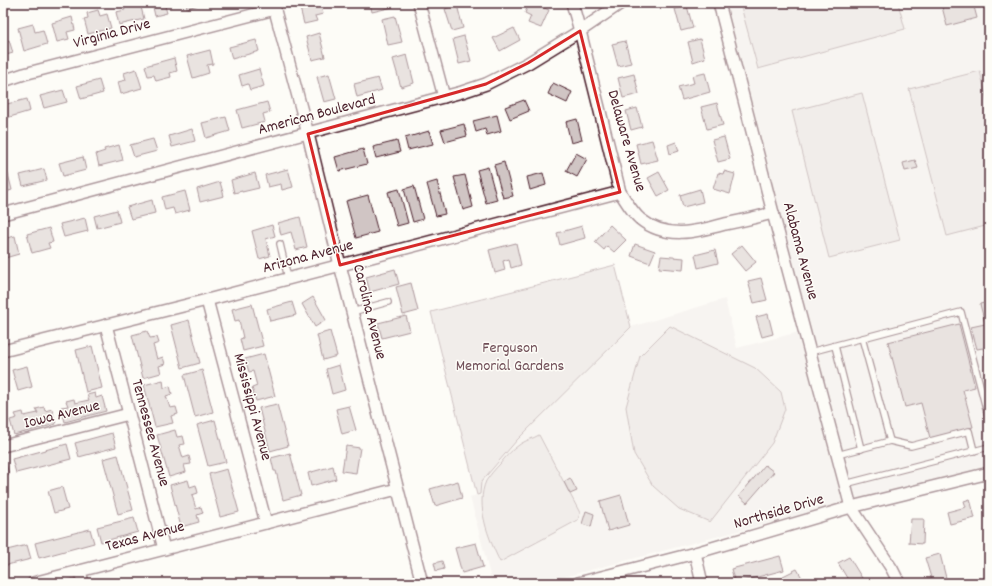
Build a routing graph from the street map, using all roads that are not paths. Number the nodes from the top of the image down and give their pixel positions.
1 (419, 3) edge
2 (572, 3) edge
3 (621, 3) edge
4 (719, 3) edge
5 (274, 6) edge
6 (580, 31) junction
7 (3, 81) edge
8 (444, 97) junction
9 (308, 134) junction
10 (620, 192) junction
11 (773, 213) junction
12 (3, 214) edge
13 (280, 244) dead end
14 (340, 265) junction
15 (288, 278) junction
16 (207, 300) junction
17 (388, 302) dead end
18 (352, 312) junction
19 (106, 326) junction
20 (862, 338) junction
21 (835, 346) junction
22 (3, 352) edge
23 (810, 352) junction
24 (129, 414) junction
25 (989, 420) edge
26 (890, 441) junction
27 (3, 446) edge
28 (989, 447) edge
29 (861, 449) junction
30 (974, 451) junction
31 (837, 455) junction
32 (989, 473) edge
33 (845, 484) junction
34 (398, 489) junction
35 (851, 507) junction
36 (266, 523) junction
37 (164, 549) junction
38 (695, 553) junction
39 (80, 571) junction
40 (33, 583) edge
41 (83, 583) edge
42 (422, 583) edge
43 (578, 583) edge
44 (702, 583) edge
45 (899, 583) edge

1 - 8 street
2 - 6 street, Delaware Avenue
3 - 6 street, American Boulevard
4 - 11 street, Alabama Avenue
5 - 7 street, Virginia Drive
5 - 9 street, Carolina Avenue
6 - 8 street, American Boulevard
6 - 10 street, Delaware Avenue
8 - 9 street, American Boulevard
9 - 12 street, American Boulevard
9 - 14 street, Carolina Avenue
10 - 11 street, Delaware Avenue
10 - 14 street, Arizona Avenue
11 - 23 street, Alabama Avenue
13 - 15 lane
14 - 15 street, Arizona Avenue
14 - 18 street, Carolina Avenue
15 - 16 street, Arizona Avenue
16 - 19 street, Arizona Avenue
16 - 36 street, Mississippi Avenue
17 - 18 lane
18 - 34 street, Carolina Avenue
19 - 22 street, Arizona Avenue
19 - 24 street, Tennessee Avenue
20 - 21 lane
20 - 25 lane
20 - 26 lane
21 - 23 lane
21 - 29 lane
23 - 31 street, Alabama Avenue
24 - 27 street, Iowa Avenue
24 - 37 street, Tennessee Avenue
26 - 29 lane
26 - 30 lane
28 - 30 lane
29 - 31 lane
30 - 33 lane
31 - 33 street, Alabama Avenue
32 - 35 street, Northside Drive
33 - 35 street, Alabama Avenue
34 - 36 street, Texas Avenue
34 - 42 street, Carolina Avenue
35 - 38 street, Northside Drive
35 - 45 street, Alabama Avenue
36 - 37 street, Texas Avenue
37 - 39 street, Texas Avenue
38 - 43 street, Northside Drive
38 - 44 street
39 - 40 street, Texas Avenue
39 - 41 street

